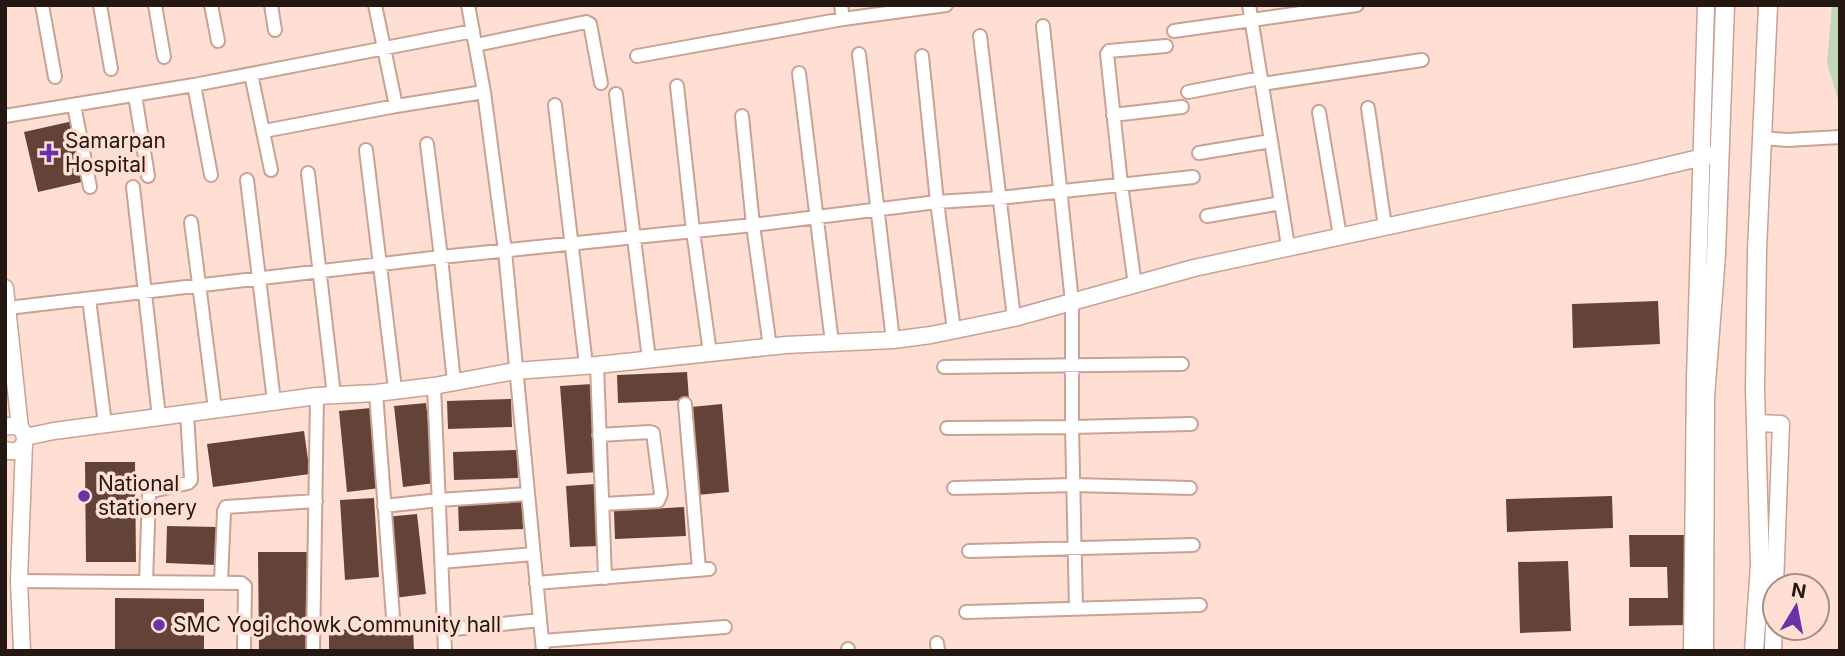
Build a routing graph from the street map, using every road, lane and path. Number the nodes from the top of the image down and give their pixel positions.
1 (42, 5) edge
2 (100, 5) edge
3 (155, 5) edge
4 (212, 5) edge
5 (271, 5) edge
6 (375, 5) edge
7 (468, 5) edge
8 (841, 5) edge
9 (946, 5) edge
10 (1249, 5) edge
11 (1357, 5) edge
12 (1706, 5) edge
13 (1725, 5) edge
14 (1768, 5) edge
15 (843, 19) junction
16 (1252, 20) junction
17 (1042, 26) dead end
18 (275, 30) dead end
19 (473, 31) junction
20 (1174, 31) dead end
21 (980, 36) dead end
22 (218, 41) dead end
23 (476, 45) junction
24 (1166, 46) dead end
25 (384, 48) junction
26 (859, 54) dead end
27 (637, 56) dead end
28 (922, 56) dead end
29 (164, 57) dead end
30 (1422, 60) dead end
31 (111, 69) dead end
32 (799, 72) dead end
33 (251, 74) junction
34 (55, 77) dead end
35 (1262, 81) junction
36 (601, 83) dead end
37 (194, 85) junction
38 (677, 86) dead end
39 (484, 92) junction
40 (1188, 92) dead end
41 (616, 94) dead end
42 (135, 95) junction
43 (74, 105) junction
44 (555, 105) dead end
45 (396, 106) junction
46 (1182, 107) dead end
47 (1368, 108) dead end
48 (1319, 112) dead end
49 (1113, 115) junction
50 (5, 116) edge
51 (742, 116) dead end
52 (264, 131) junction
53 (1840, 137) edge
54 (1762, 138) junction
55 (1272, 141) junction
56 (427, 144) dead end
57 (366, 150) dead end
58 (1199, 153) dead end
59 (1711, 155) junction
60 (271, 170) dead end
61 (308, 173) dead end
62 (211, 175) dead end
63 (148, 176) dead end
64 (1193, 177) dead end
65 (247, 180) dead end
66 (1121, 184) junction
67 (90, 187) dead end
68 (132, 187) dead end
69 (1060, 191) junction
70 (999, 198) junction
71 (937, 202) junction
72 (1281, 203) junction
73 (876, 210) junction
74 (1207, 216) dead end
75 (817, 218) junction
76 (191, 222) dead end
77 (752, 225) junction
78 (1385, 227) junction
79 (692, 231) junction
80 (1340, 236) junction
81 (633, 237) junction
82 (571, 244) junction
83 (1288, 247) junction
84 (505, 251) junction
85 (441, 257) junction
86 (381, 264) junction
87 (319, 272) junction
88 (260, 278) junction
89 (1135, 285) junction
90 (200, 286) junction
91 (5, 288) edge
92 (144, 293) junction
93 (89, 299) junction
94 (1072, 302) junction
95 (8, 308) junction
96 (1014, 318) junction
97 (954, 330) junction
98 (892, 340) junction
99 (832, 343) junction
100 (770, 346) junction
101 (710, 353) junction
102 (649, 359) junction
103 (1182, 364) dead end
104 (591, 365) junction
105 (1071, 365) junction
106 (944, 366) dead end
107 (515, 371) junction
108 (454, 382) junction
109 (434, 386) junction
110 (395, 389) junction
111 (376, 393) junction
112 (334, 395) junction
113 (317, 396) junction
114 (274, 401) junction
115 (685, 404) dead end
116 (215, 409) junction
117 (187, 413) junction
118 (159, 416) junction
119 (1756, 423) junction
120 (105, 424) junction
121 (1191, 424) dead end
122 (1072, 427) junction
123 (947, 428) dead end
124 (18, 434) edge
125 (599, 435) junction
126 (5, 450) edge
127 (1073, 485) junction
128 (954, 488) dead end
129 (1190, 488) dead end
130 (527, 494) junction
131 (439, 500) junction
132 (316, 501) junction
133 (603, 503) junction
134 (384, 506) junction
135 (1193, 545) dead end
136 (1074, 548) junction
137 (969, 551) dead end
138 (533, 554) junction
139 (1768, 558) junction
140 (441, 562) junction
141 (1772, 572) edge
142 (605, 578) junction
143 (19, 581) junction
144 (146, 582) junction
145 (221, 582) junction
146 (536, 583) junction
147 (1200, 605) dead end
148 (1076, 609) junction
149 (966, 612) dead end
150 (393, 617) dead end
151 (540, 620) junction
152 (725, 627) dead end
153 (444, 630) junction
154 (542, 646) edge
155 (22, 651) edge
156 (244, 651) edge
157 (313, 651) edge
158 (445, 651) edge
159 (1692, 651) edge
160 (1704, 651) edge
161 (1754, 651) edge

1 - 34 street
2 - 31 street
3 - 29 street
4 - 22 street
5 - 18 street
6 - 25 street
7 - 19 street
8 - 15 street
9 - 15 street
10 - 16 street
11 - 16 street
12 - 59 street
13 - 59 main road
14 - 54 main road
15 - 27 street
16 - 20 street
16 - 35 street
17 - 69 street
19 - 23 street
19 - 25 street
21 - 70 street
23 - 36 street
23 - 39 street
24 - 49 street
25 - 33 street
25 - 45 street
26 - 73 street
28 - 71 street
30 - 35 street
32 - 75 street
33 - 37 street
33 - 52 street
35 - 40 street
35 - 55 street
37 - 42 street
37 - 62 street
38 - 79 street
39 - 45 street
39 - 84 street
41 - 81 street
42 - 43 street
42 - 63 street
43 - 50 street
43 - 67 street
44 - 82 street
45 - 52 street
46 - 49 street
47 - 78 street
48 - 80 street
49 - 66 street
51 - 77 street
52 - 60 street
53 - 54 street
54 - 119 main road
55 - 58 street
55 - 72 street
56 - 85 street
57 - 86 street
59 - 78 street
59 - 159 street
59 - 160 main road
61 - 87 street
64 - 66 street
65 - 88 street
66 - 69 street
66 - 89 street
68 - 92 street
69 - 70 street
69 - 94 street
70 - 71 street
70 - 96 street
71 - 73 street
71 - 97 street
72 - 74 street
72 - 83 street
73 - 75 street
73 - 98 street
75 - 77 street
75 - 99 street
76 - 90 street
77 - 79 street
77 - 100 street
78 - 80 street
79 - 81 street
79 - 101 street
80 - 83 street
81 - 82 street
81 - 102 street
82 - 84 street
82 - 104 street
83 - 89 street
84 - 85 street
84 - 107 street
85 - 86 street
85 - 108 street
86 - 87 street
86 - 110 street
87 - 88 street
87 - 112 street
88 - 90 street
88 - 114 street
89 - 94 street
90 - 92 street
90 - 116 street
91 - 95 street
92 - 93 street
92 - 118 street
93 - 95 street
93 - 120 street
94 - 96 street
94 - 105 street
95 - 124 street
96 - 97 street
97 - 98 street
98 - 99 street
99 - 100 street
100 - 101 street
101 - 102 street
102 - 104 street
103 - 105 street
104 - 107 street
104 - 125 street
105 - 106 street
105 - 122 street
107 - 108 street
107 - 130 street
108 - 109 street
109 - 110 street
109 - 131 street
110 - 111 street
111 - 112 street
111 - 134 street
112 - 113 street
113 - 114 street
113 - 132 street
114 - 116 street
115 - 142 street
116 - 117 street
117 - 118 street
117 - 144 street
118 - 120 street
119 - 139 main road
119 - 139 street
120 - 124 street
121 - 122 street
122 - 123 street
122 - 127 street
124 - 126 street
124 - 143 street
125 - 133 street
125 - 133 street
127 - 128 street
127 - 129 street
127 - 136 street
130 - 131 street
130 - 138 street
131 - 134 street
131 - 140 street
132 - 145 street
132 - 157 street
133 - 142 street
134 - 150 street
135 - 136 street
136 - 137 street
136 - 148 street
138 - 140 street
138 - 146 street
139 - 141 street
139 - 161 main road
140 - 153 street
142 - 146 street
143 - 144 street
143 - 155 street
144 - 145 street
145 - 156 street
146 - 151 street
147 - 148 street
148 - 149 street
151 - 153 street
151 - 154 street
152 - 154 street
153 - 158 street

